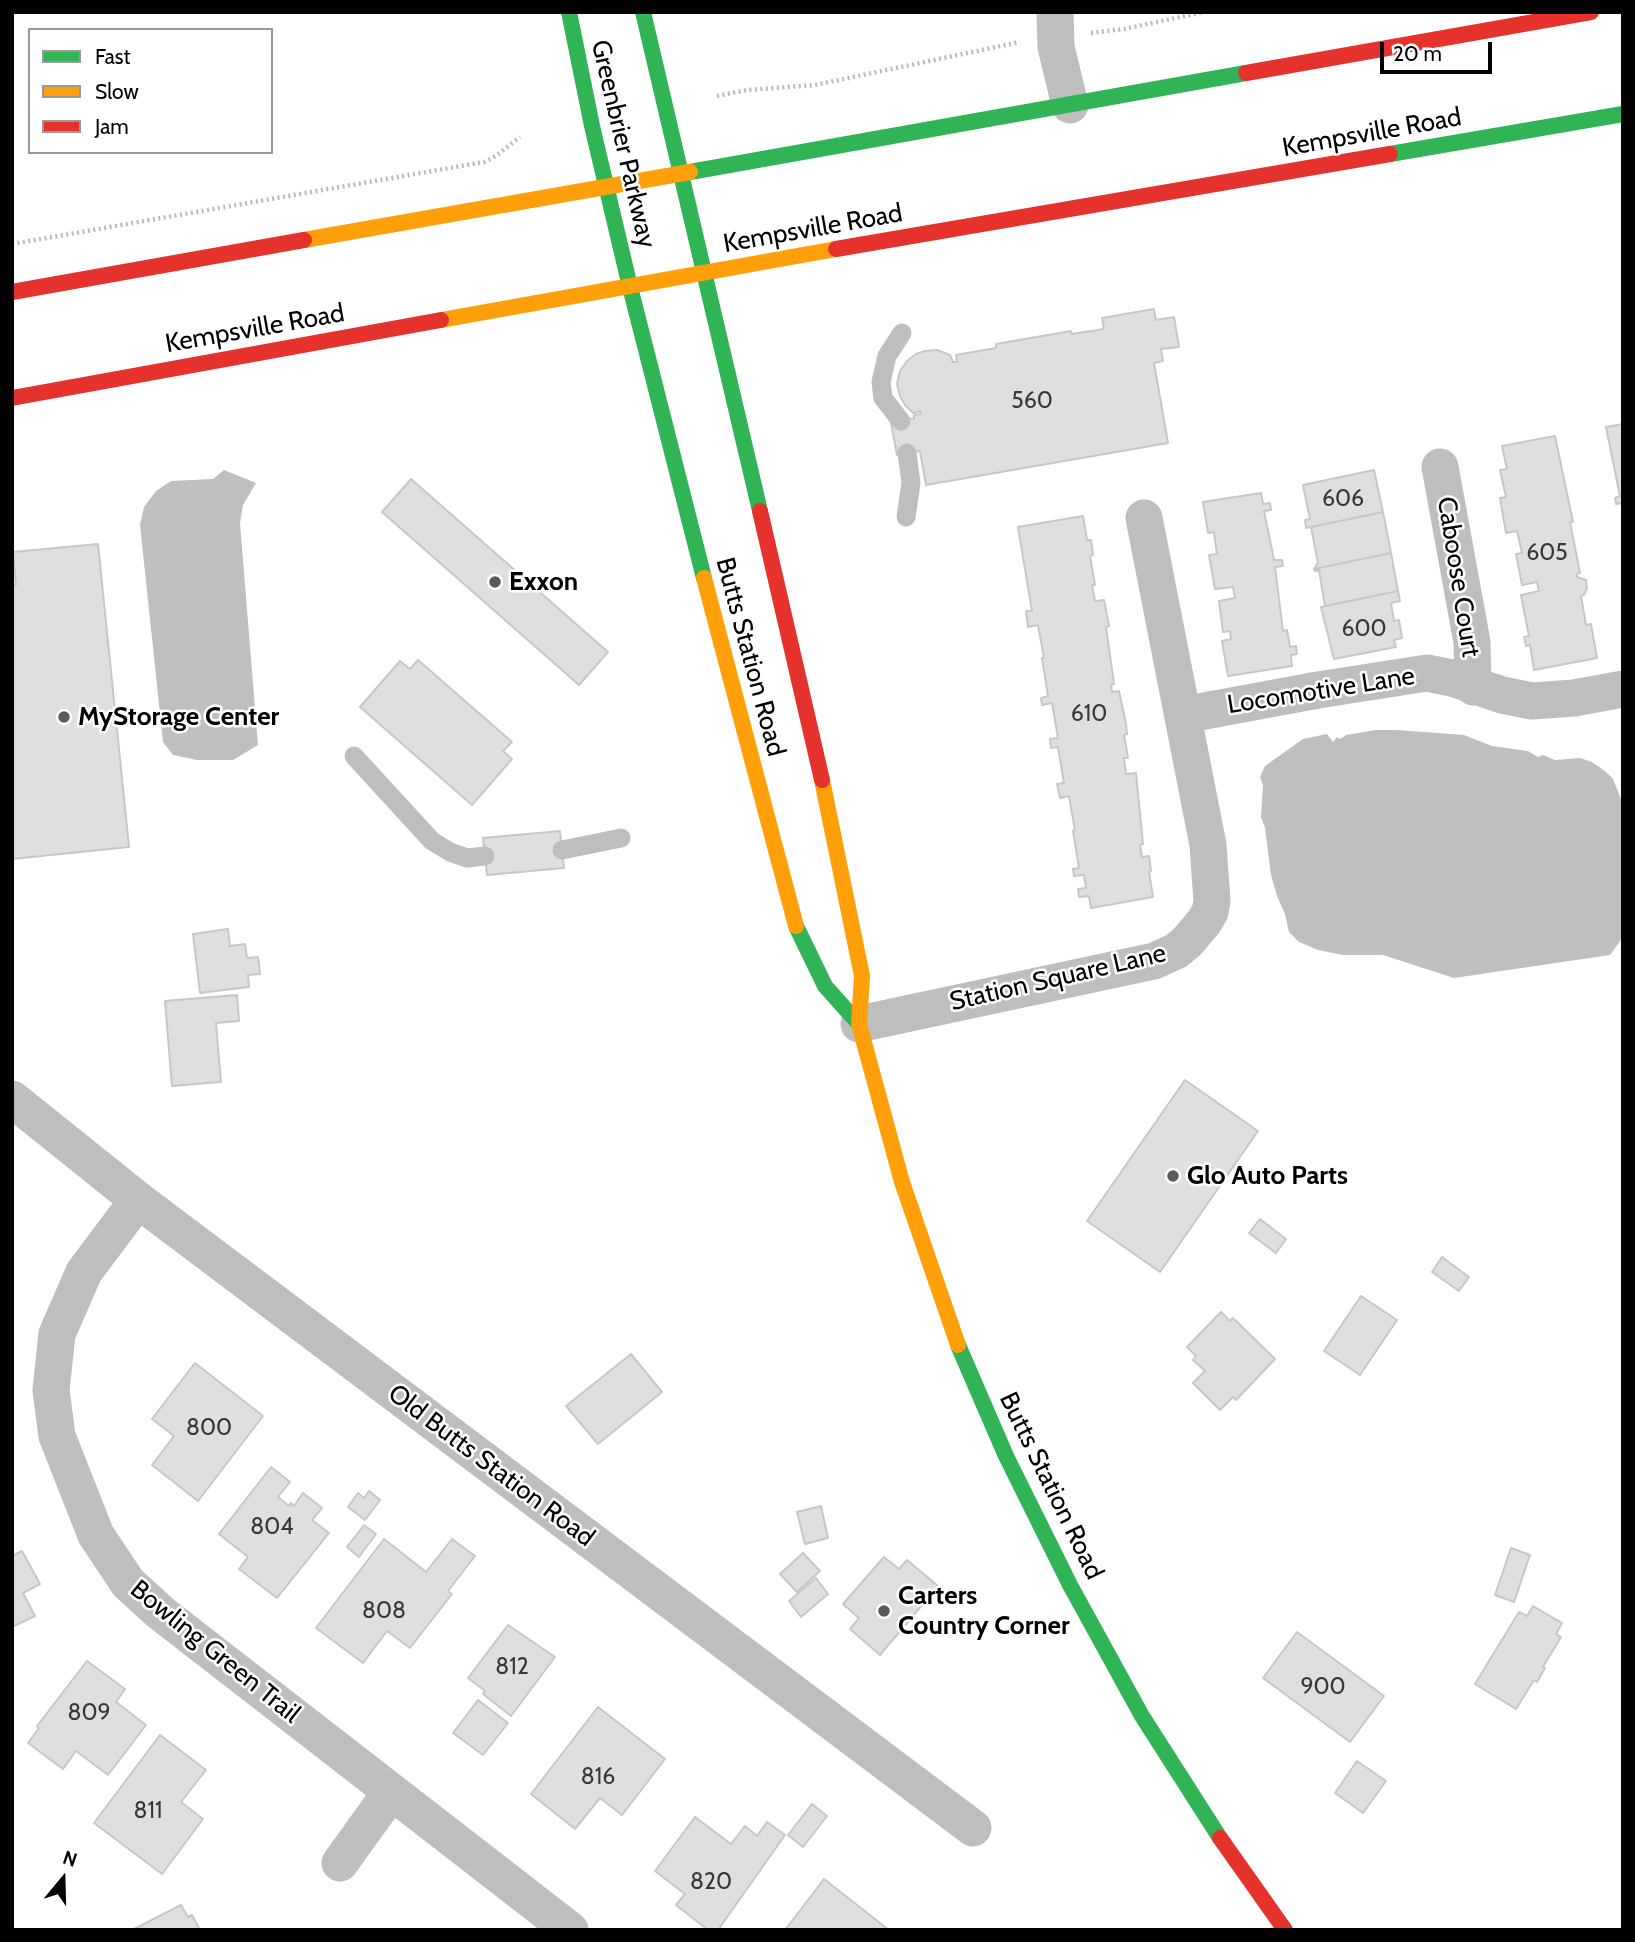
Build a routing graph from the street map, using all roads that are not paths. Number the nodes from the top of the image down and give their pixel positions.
1 (569, 12) edge
2 (643, 12) edge
3 (1591, 12) edge
4 (1069, 23) edge
5 (1070, 105) junction
6 (1623, 114) edge
7 (680, 173) junction
8 (606, 187) junction
9 (704, 272) junction
10 (630, 287) junction
11 (12, 292) edge
12 (902, 333) dead end
13 (12, 398) edge
14 (901, 421) dead end
15 (907, 453) dead end
16 (1440, 467) dead end
17 (906, 517) dead end
18 (1144, 518) dead end
19 (1473, 687) junction
20 (1623, 689) edge
21 (1183, 715) junction
22 (354, 756) dead end
23 (621, 838) dead end
24 (562, 850) dead end
25 (485, 856) dead end
26 (859, 1024) junction
27 (12, 1099) edge
28 (138, 1200) junction
29 (391, 1792) junction
30 (973, 1828) dead end
31 (340, 1863) dead end
32 (570, 1930) edge
33 (1285, 1930) edge

1 - 8 main road, Greenbrier Parkway
2 - 7 main road, Greenbrier Parkway
3 - 5 main road
4 - 5 street
5 - 7 main road
6 - 9 main road, Kempsville Road
7 - 8 main road
7 - 9 main road, Greenbrier Parkway
8 - 10 main road, Greenbrier Parkway
8 - 11 main road
9 - 10 main road, Kempsville Road
9 - 26 main road, Butts Station Road
10 - 13 main road, Kempsville Road
10 - 26 main road, Butts Station Road
12 - 14 lane
15 - 17 lane
16 - 19 street, Caboose Court
18 - 21 street, Station Square Lane
19 - 20 street, Locomotive Lane
19 - 21 street, Locomotive Lane
21 - 26 street, Station Square Lane
22 - 25 lane
23 - 24 lane
26 - 33 main road, Butts Station Road
27 - 28 street, Old Butts Station Road
28 - 29 street, Bowling Green Trail
28 - 30 street, Old Butts Station Road
29 - 31 street
29 - 32 street, Bowling Green Trail

